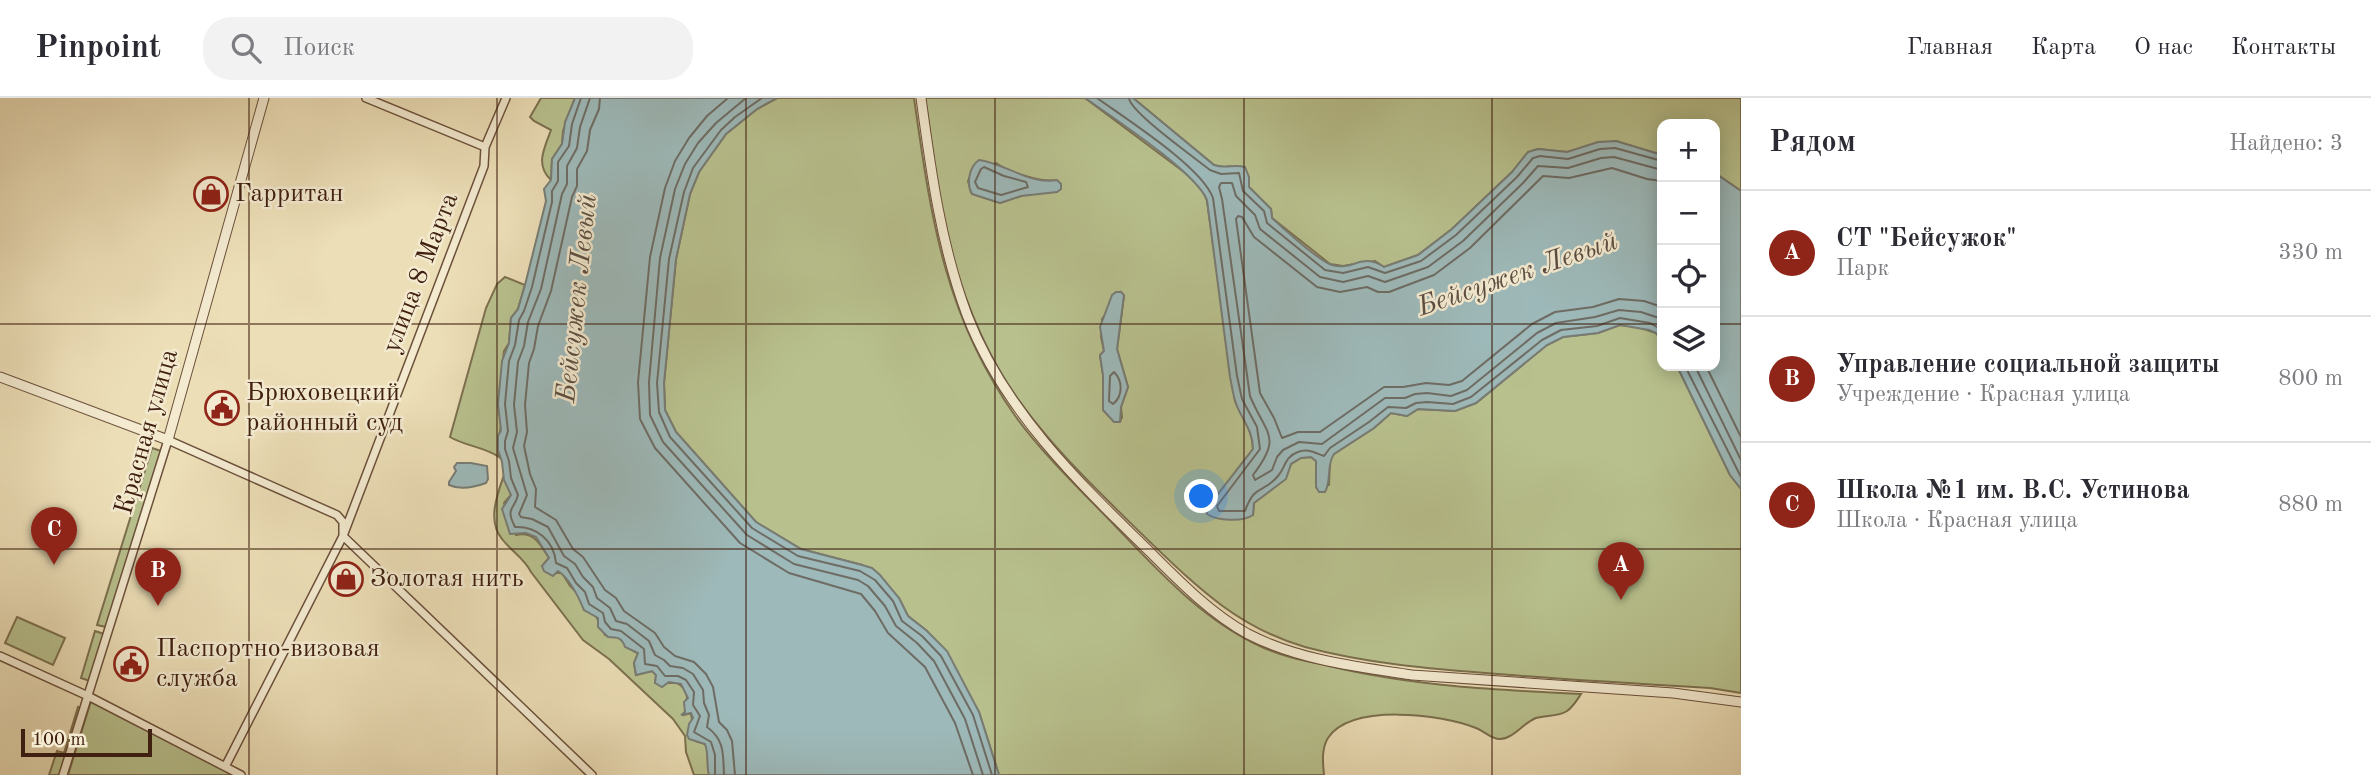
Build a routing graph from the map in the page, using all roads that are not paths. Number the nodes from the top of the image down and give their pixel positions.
1 (264, 98) edge
2 (366, 98) edge
3 (506, 98) edge
4 (920, 98) edge
5 (485, 147) junction
6 (0, 377) edge
7 (168, 440) junction
8 (343, 536) junction
9 (0, 656) edge
10 (88, 696) junction
11 (1741, 702) edge
12 (226, 765) junction
13 (63, 775) edge
14 (241, 775) edge
15 (592, 775) edge

1 - 7 street, Красная улица
2 - 5 street
3 - 5 street, улица 8 Марта
4 - 11 street
5 - 8 street, улица 8 Марта
6 - 7 street
7 - 8 street
7 - 10 street, Красная улица
8 - 12 street, улица 8 Марта
8 - 15 street
9 - 10 street
10 - 12 street
10 - 13 street, Красная улица
12 - 14 street

